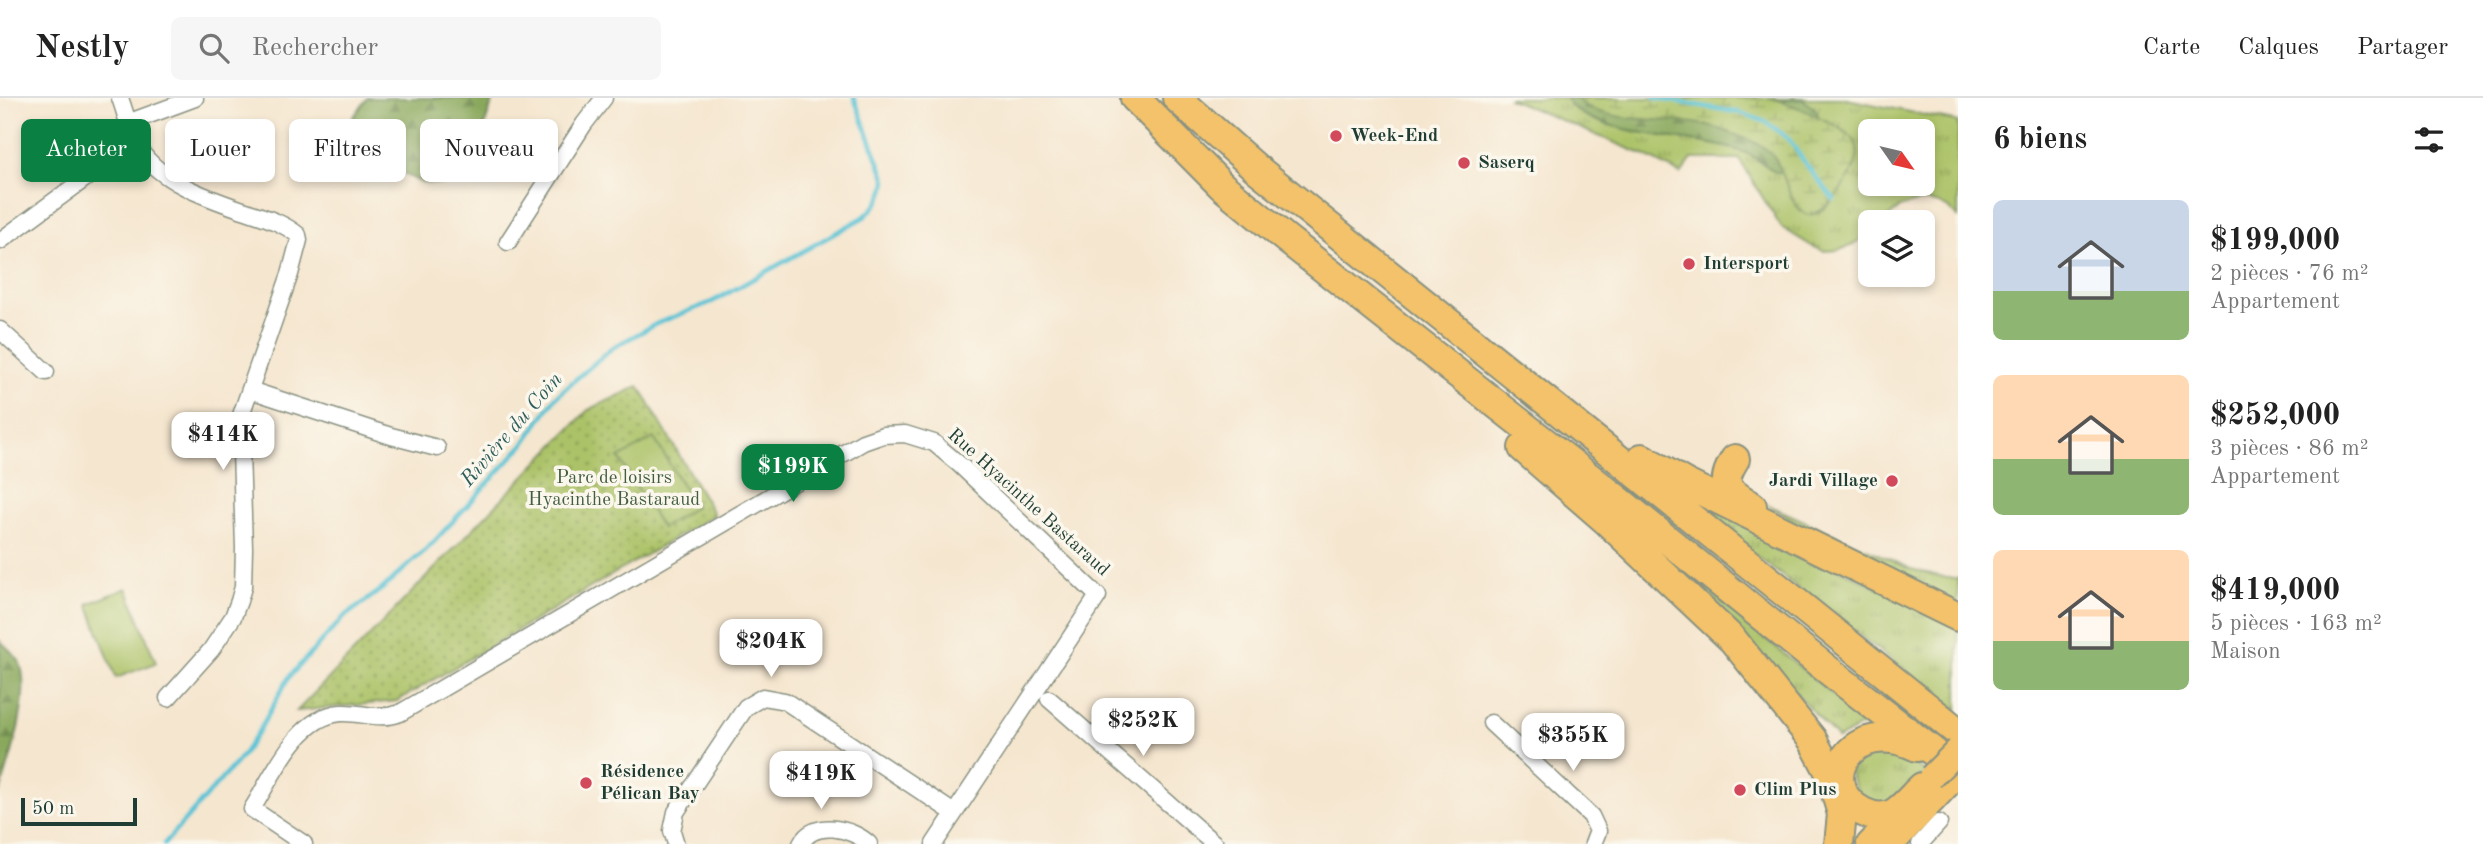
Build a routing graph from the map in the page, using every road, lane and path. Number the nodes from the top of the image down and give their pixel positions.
1 (120, 98) edge
2 (195, 98) edge
3 (604, 98) edge
4 (1135, 98) edge
5 (1177, 98) edge
6 (129, 119) edge
7 (138, 119) edge
8 (151, 162) edge
9 (80, 182) edge
10 (0, 241) edge
11 (508, 242) dead end
12 (0, 330) edge
13 (1441, 363) junction
14 (46, 372) dead end
15 (250, 390) junction
16 (1569, 417) junction
17 (437, 448) dead end
18 (1735, 459) dead end
19 (1792, 534) junction
20 (1958, 617) edge
21 (168, 698) dead end
22 (1049, 699) dead end
23 (1491, 723) dead end
24 (1953, 727) edge
25 (1946, 773) edge
26 (954, 813) junction
27 (1939, 823) dead end
28 (861, 841) edge
29 (1204, 841) edge
30 (304, 844) edge
31 (676, 844) edge
32 (801, 844) edge
33 (934, 844) edge
34 (1594, 844) edge
35 (1839, 844) edge
36 (1869, 844) edge
37 (1892, 844) edge
38 (1920, 844) edge

1 - 6 street
2 - 7 street
3 - 11 street
4 - 13 highway
5 - 16 highway
8 - 15 street
9 - 10 street
12 - 14 street
13 - 25 highway
13 - 35 highway
15 - 17 street
15 - 21 street
16 - 19 highway
16 - 24 highway
18 - 19 highway
19 - 20 highway
22 - 29 street
23 - 34 street
25 - 36 main road
25 - 37 main road
26 - 30 street, Rue Hyacinthe Bastaraud
26 - 31 street
26 - 33 street, Rue Hyacinthe Bastaraud
27 - 38 street
28 - 32 street

